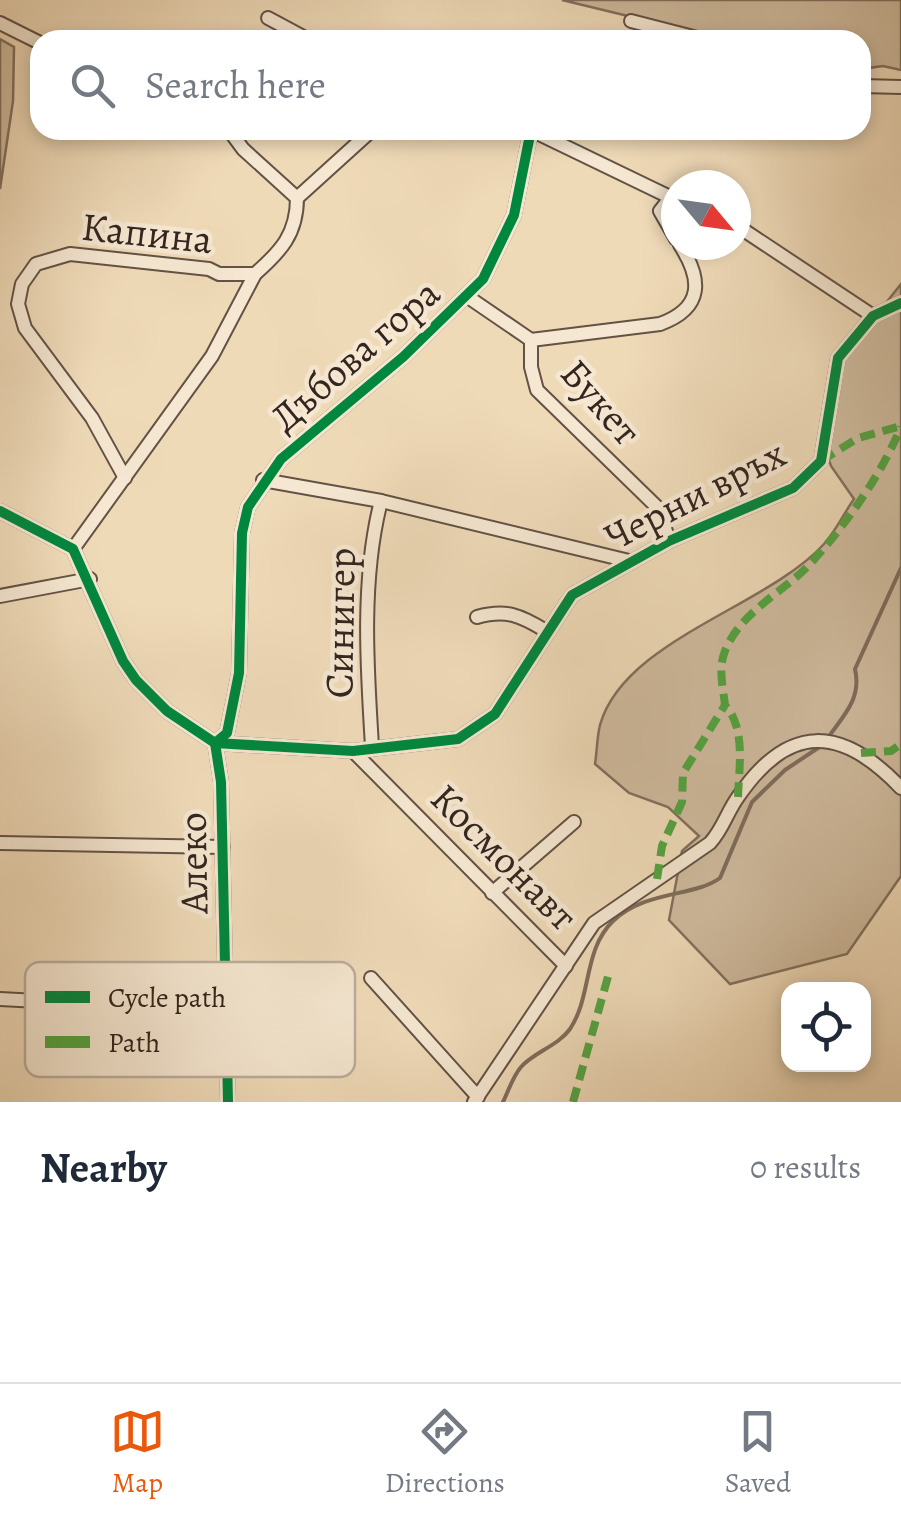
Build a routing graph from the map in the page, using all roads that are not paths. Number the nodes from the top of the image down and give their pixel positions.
1 (268, 18) dead end
2 (631, 20) dead end
3 (0, 24) edge
4 (290, 30) edge
5 (668, 30) edge
6 (30, 38) edge
7 (871, 86) edge
8 (901, 87) edge
9 (237, 140) edge
10 (361, 140) edge
11 (529, 140) edge
12 (552, 140) edge
13 (661, 192) edge
14 (296, 198) junction
15 (751, 234) edge
16 (688, 260) edge
17 (254, 274) junction
18 (468, 297) junction
19 (901, 303) edge
20 (874, 316) junction
21 (531, 340) junction
22 (125, 478) junction
23 (263, 480) junction
24 (382, 502) junction
25 (0, 510) edge
26 (669, 542) junction
27 (73, 549) junction
28 (630, 561) junction
29 (90, 578) junction
30 (0, 596) edge
31 (476, 617) dead end
32 (546, 632) junction
33 (216, 743) junction
34 (372, 746) junction
35 (353, 751) junction
36 (901, 788) edge
37 (574, 822) dead end
38 (0, 843) edge
39 (223, 847) junction
40 (492, 893) junction
41 (225, 962) edge
42 (566, 966) junction
43 (371, 978) dead end
44 (0, 999) edge
45 (25, 1000) edge
46 (227, 1077) edge
47 (476, 1099) edge
48 (228, 1102) edge

1 - 4 street
2 - 5 street
3 - 6 street
7 - 8 street
9 - 14 street
10 - 14 street
11 - 18 street, Дъбова гора
12 - 13 street
14 - 17 street, Капина
15 - 20 street
16 - 21 street, Букет
17 - 22 street
17 - 22 street, Капина
18 - 21 street
18 - 23 street, Дъбова гора
19 - 20 street, Черни връх
20 - 26 street, Черни връх
21 - 26 street, Букет
22 - 27 street
23 - 24 street
23 - 33 street, Дъбова гора
24 - 28 street
24 - 34 street, Синигер
25 - 27 street
26 - 28 street, Черни връх
27 - 29 street, Черни връх
28 - 32 street, Черни връх
29 - 30 street
29 - 33 street, Черни връх
31 - 32 street
32 - 34 street, Черни връх
33 - 35 street, Черни връх
33 - 39 street, Алеко
34 - 35 street, Черни връх
35 - 40 street, Космонавт
36 - 42 street
37 - 40 street
38 - 39 street
39 - 41 street, Алеко
40 - 42 street, Космонавт
42 - 47 street
43 - 47 street
44 - 45 street
46 - 48 street, Алеко

